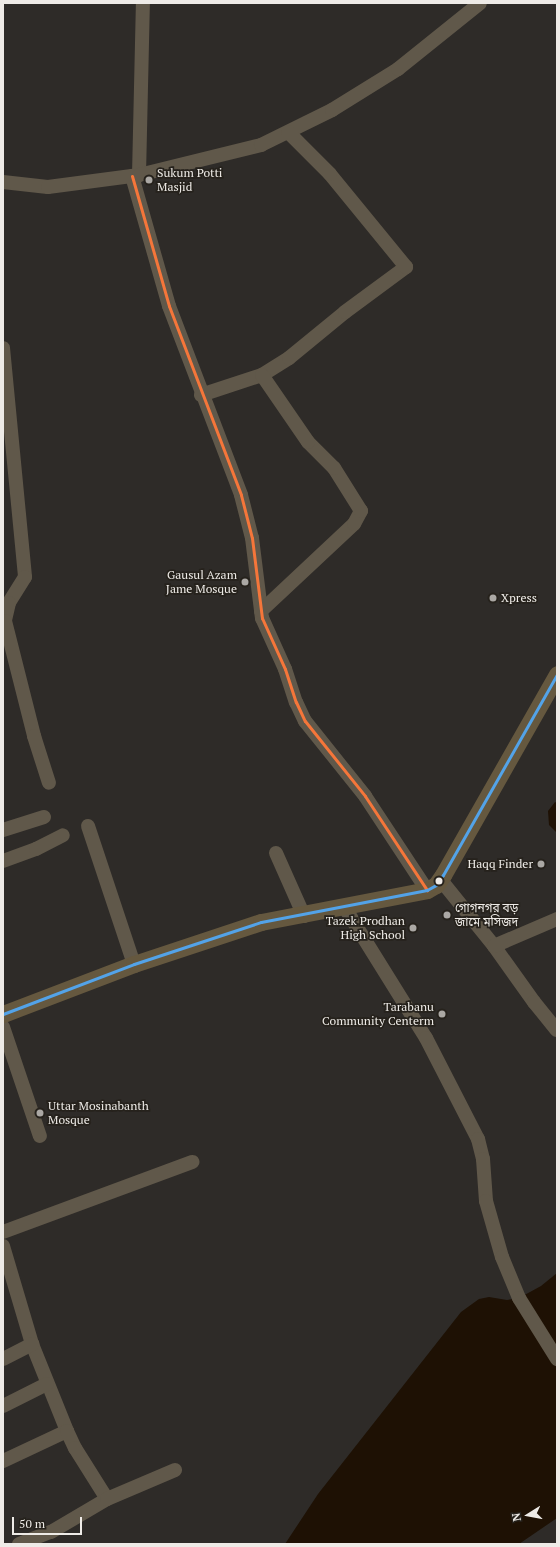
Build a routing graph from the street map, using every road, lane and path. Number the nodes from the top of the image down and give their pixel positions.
1 (143, 3) edge
2 (480, 3) edge
3 (288, 132) junction
4 (136, 176) junction
5 (3, 182) edge
6 (3, 348) edge
7 (262, 375) junction
8 (201, 395) junction
9 (261, 611) junction
10 (557, 674) edge
11 (49, 783) dead end
12 (44, 817) dead end
13 (88, 826) dead end
14 (3, 830) edge
15 (63, 835) dead end
16 (276, 853) dead end
17 (3, 861) edge
18 (440, 879) junction
19 (427, 890) junction
20 (345, 908) junction
21 (304, 916) junction
22 (557, 919) edge
23 (494, 946) junction
24 (134, 964) junction
25 (3, 1014) edge
26 (3, 1027) edge
27 (557, 1030) edge
28 (40, 1136) dead end
29 (192, 1162) dead end
30 (3, 1232) edge
31 (3, 1246) edge
32 (32, 1344) junction
33 (555, 1355) edge
34 (3, 1359) edge
35 (47, 1384) junction
36 (3, 1406) edge
37 (67, 1431) junction
38 (3, 1461) edge
39 (175, 1470) dead end
40 (107, 1499) junction
41 (19, 1544) edge

1 - 4 street
2 - 3 street
3 - 4 street
3 - 7 street
4 - 5 street
4 - 8 street
6 - 11 street
7 - 8 street
7 - 9 street
8 - 9 street
9 - 19 street
10 - 18 main road
12 - 14 street
13 - 24 street
15 - 17 street
16 - 21 street
18 - 19 main road
18 - 23 street
19 - 20 main road
20 - 21 main road
20 - 33 street
21 - 24 main road
22 - 23 street
23 - 27 street
24 - 25 main road
26 - 28 street
29 - 30 street
31 - 32 street
32 - 34 street
32 - 35 street
35 - 36 street
35 - 37 street
37 - 38 street
37 - 40 street
39 - 40 street
40 - 41 street

